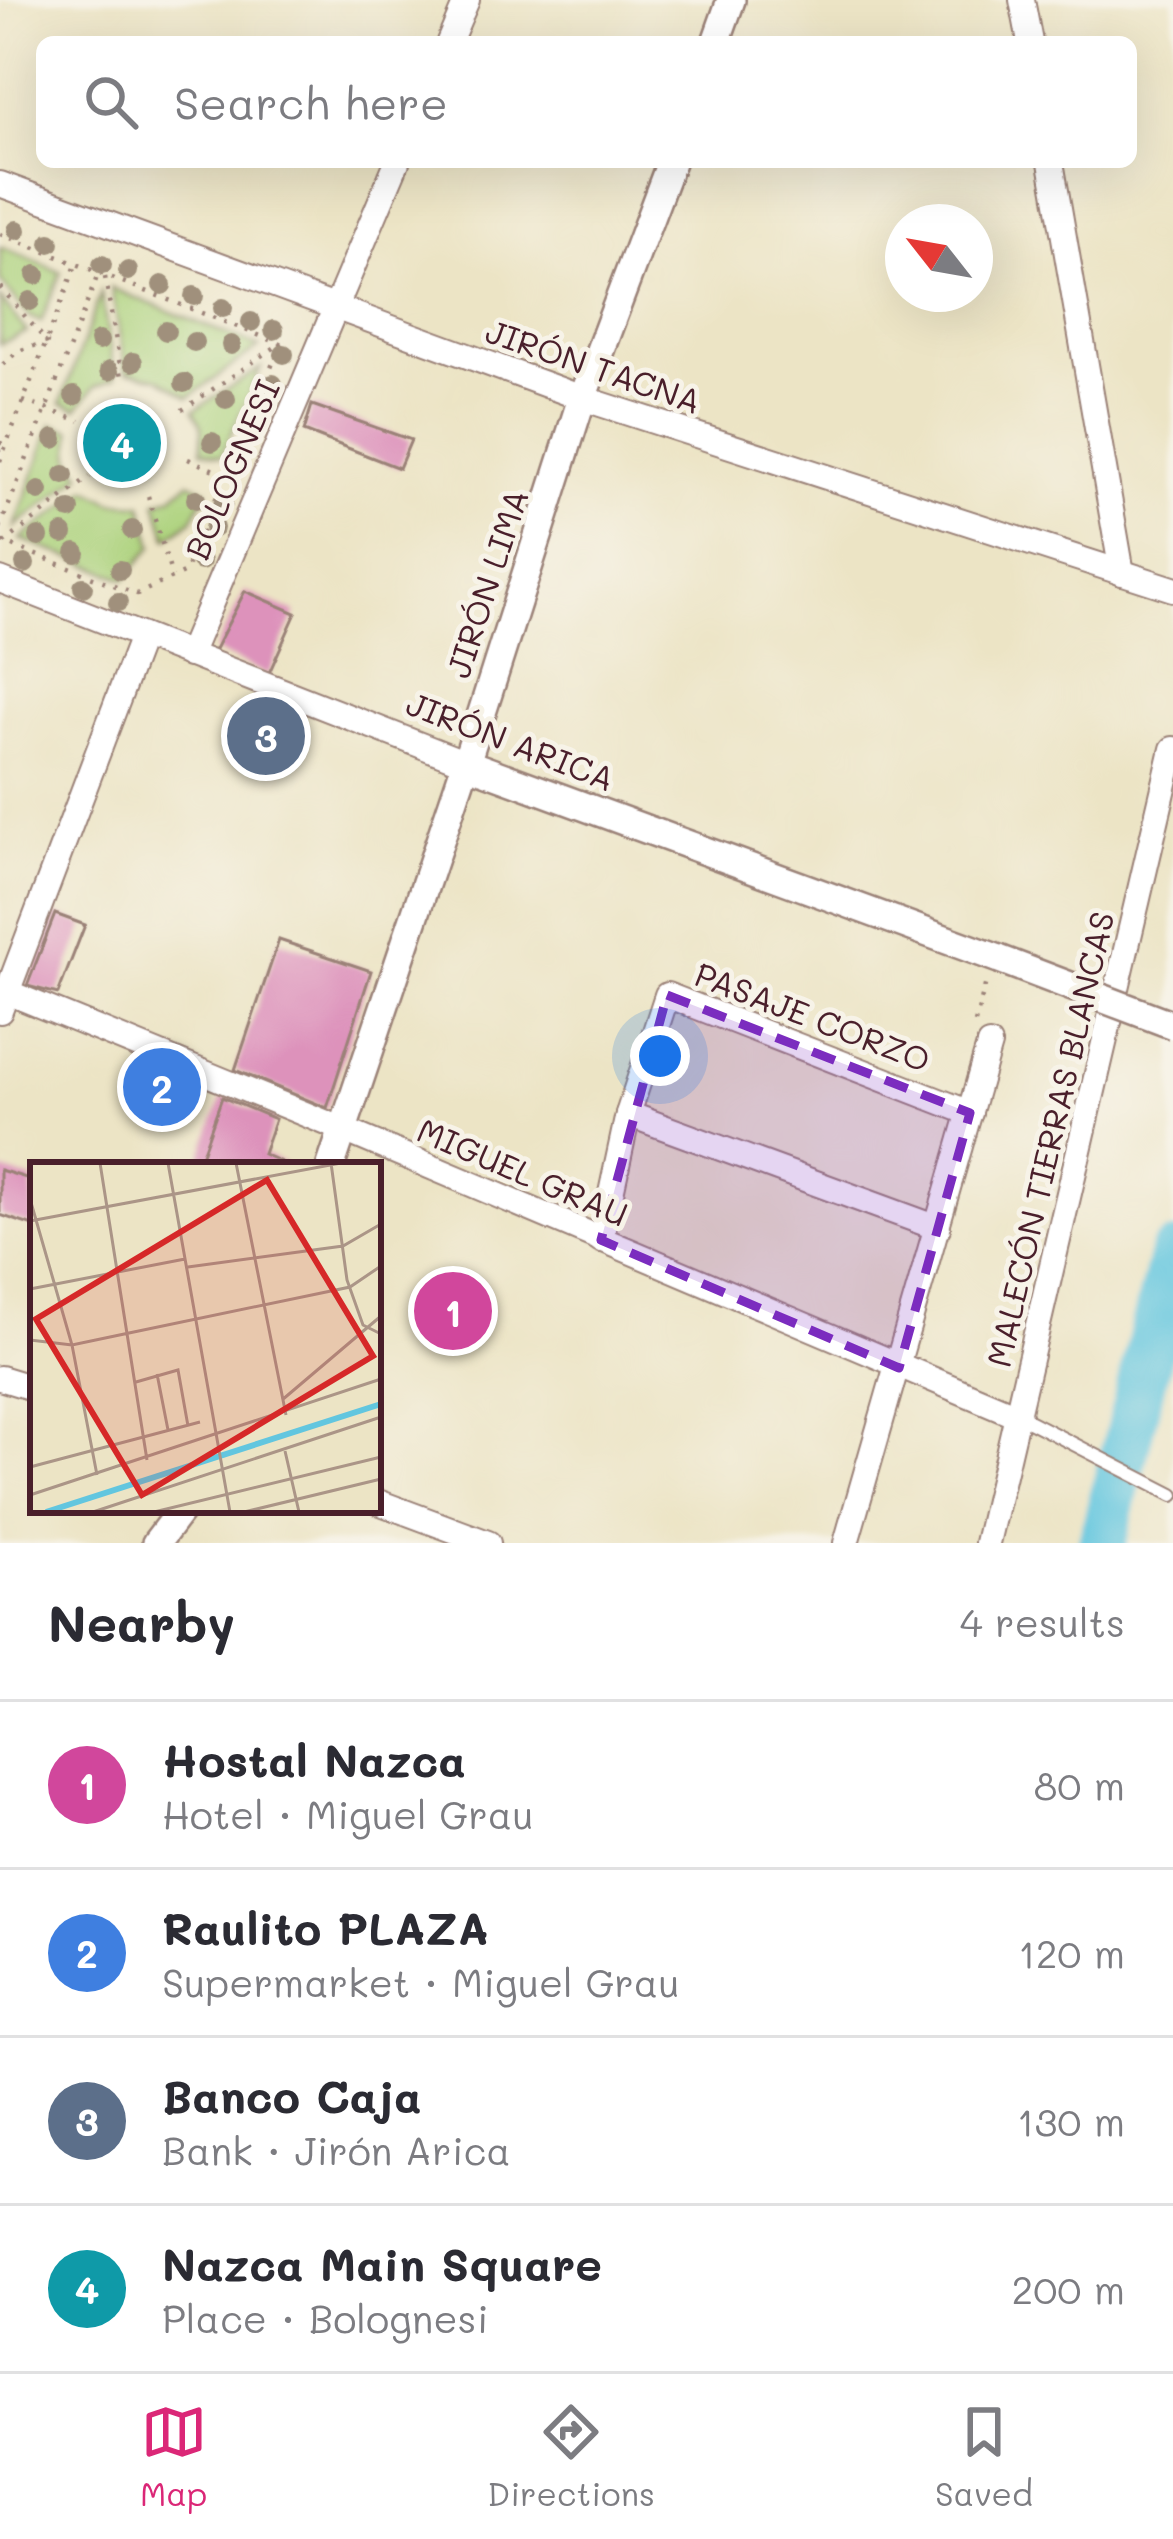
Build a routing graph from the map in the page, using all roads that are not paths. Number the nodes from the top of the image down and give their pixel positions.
1 (467, 0) edge
2 (731, 0) edge
3 (1022, 0) edge
4 (452, 36) edge
5 (718, 36) edge
6 (1029, 36) edge
7 (394, 168) edge
8 (668, 168) edge
9 (1052, 168) edge
10 (0, 184) edge
11 (333, 308) junction
12 (582, 398) junction
13 (1122, 573) junction
14 (0, 580) edge
15 (1173, 589) edge
16 (142, 636) junction
17 (189, 655) junction
18 (1173, 749) edge
19 (466, 763) junction
20 (2, 997) edge
21 (1173, 1025) edge
22 (980, 1042) road end
23 (970, 1113) junction
24 (628, 1114) junction
25 (344, 1130) junction
26 (332, 1162) edge
27 (938, 1228) junction
28 (601, 1240) junction
29 (898, 1368) junction
30 (0, 1378) edge
31 (30, 1387) edge
32 (1019, 1416) junction
33 (1173, 1495) edge
34 (381, 1503) edge
35 (180, 1513) edge
36 (156, 1543) edge
37 (488, 1543) edge
38 (846, 1543) edge
39 (987, 1543) edge

1 - 4 street
2 - 5 street
3 - 6 street
7 - 11 street, BOLOGNESI
8 - 12 street, JIRÓN LIMA
9 - 13 street
10 - 11 street, JIRÓN TACNA
11 - 12 street, JIRÓN TACNA
11 - 17 street, BOLOGNESI
12 - 13 street, JIRÓN TACNA
12 - 19 street, JIRÓN LIMA
13 - 15 street, JIRÓN TACNA
14 - 16 street, JIRÓN ARICA
16 - 17 street, JIRÓN ARICA
16 - 20 street
17 - 19 street, JIRÓN ARICA
18 - 32 street, MALECÓN TIERRAS BLANCAS
19 - 21 street, JIRÓN ARICA, bridge
19 - 25 street, JIRÓN LIMA
20 - 25 street, MIGUEL GRAU
22 - 23 street
23 - 24 street, PASAJE CORZO
23 - 27 street
24 - 27 street
24 - 28 street, PASAJE CORZO
25 - 26 street, JIRÓN LIMA
25 - 28 street, MIGUEL GRAU
27 - 29 street
28 - 29 street, MIGUEL GRAU
29 - 32 street, MIGUEL GRAU
29 - 38 street
30 - 31 street
32 - 33 lane
32 - 39 street, MALECÓN TIERRAS BLANCAS
34 - 37 street
35 - 36 street

